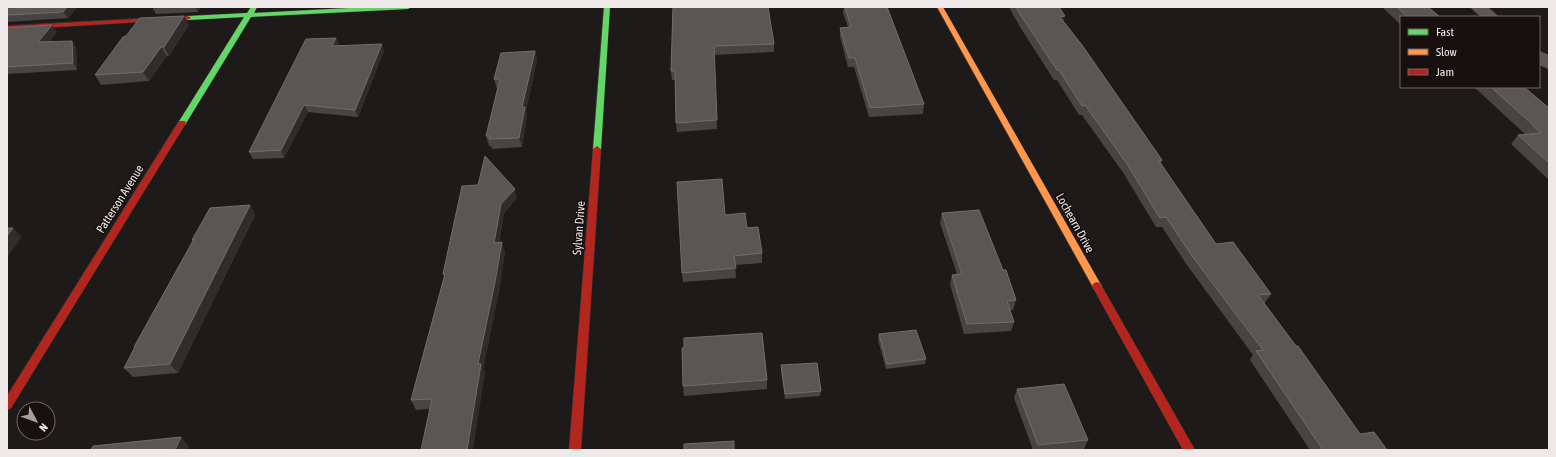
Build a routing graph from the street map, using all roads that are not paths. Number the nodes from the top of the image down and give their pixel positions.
1 (254, 7) edge
2 (408, 7) edge
3 (607, 7) edge
4 (940, 7) edge
5 (1478, 7) edge
6 (249, 16) junction
7 (1489, 16) edge
8 (7, 28) edge
9 (1540, 57) edge
10 (1549, 64) edge
11 (7, 404) edge
12 (575, 450) edge
13 (1189, 450) edge

1 - 6 street, Patterson Avenue
2 - 6 street
3 - 12 street, Sylvan Drive
4 - 13 street, Lochearn Drive
5 - 7 street
6 - 8 street
6 - 11 street, Patterson Avenue
9 - 10 street

